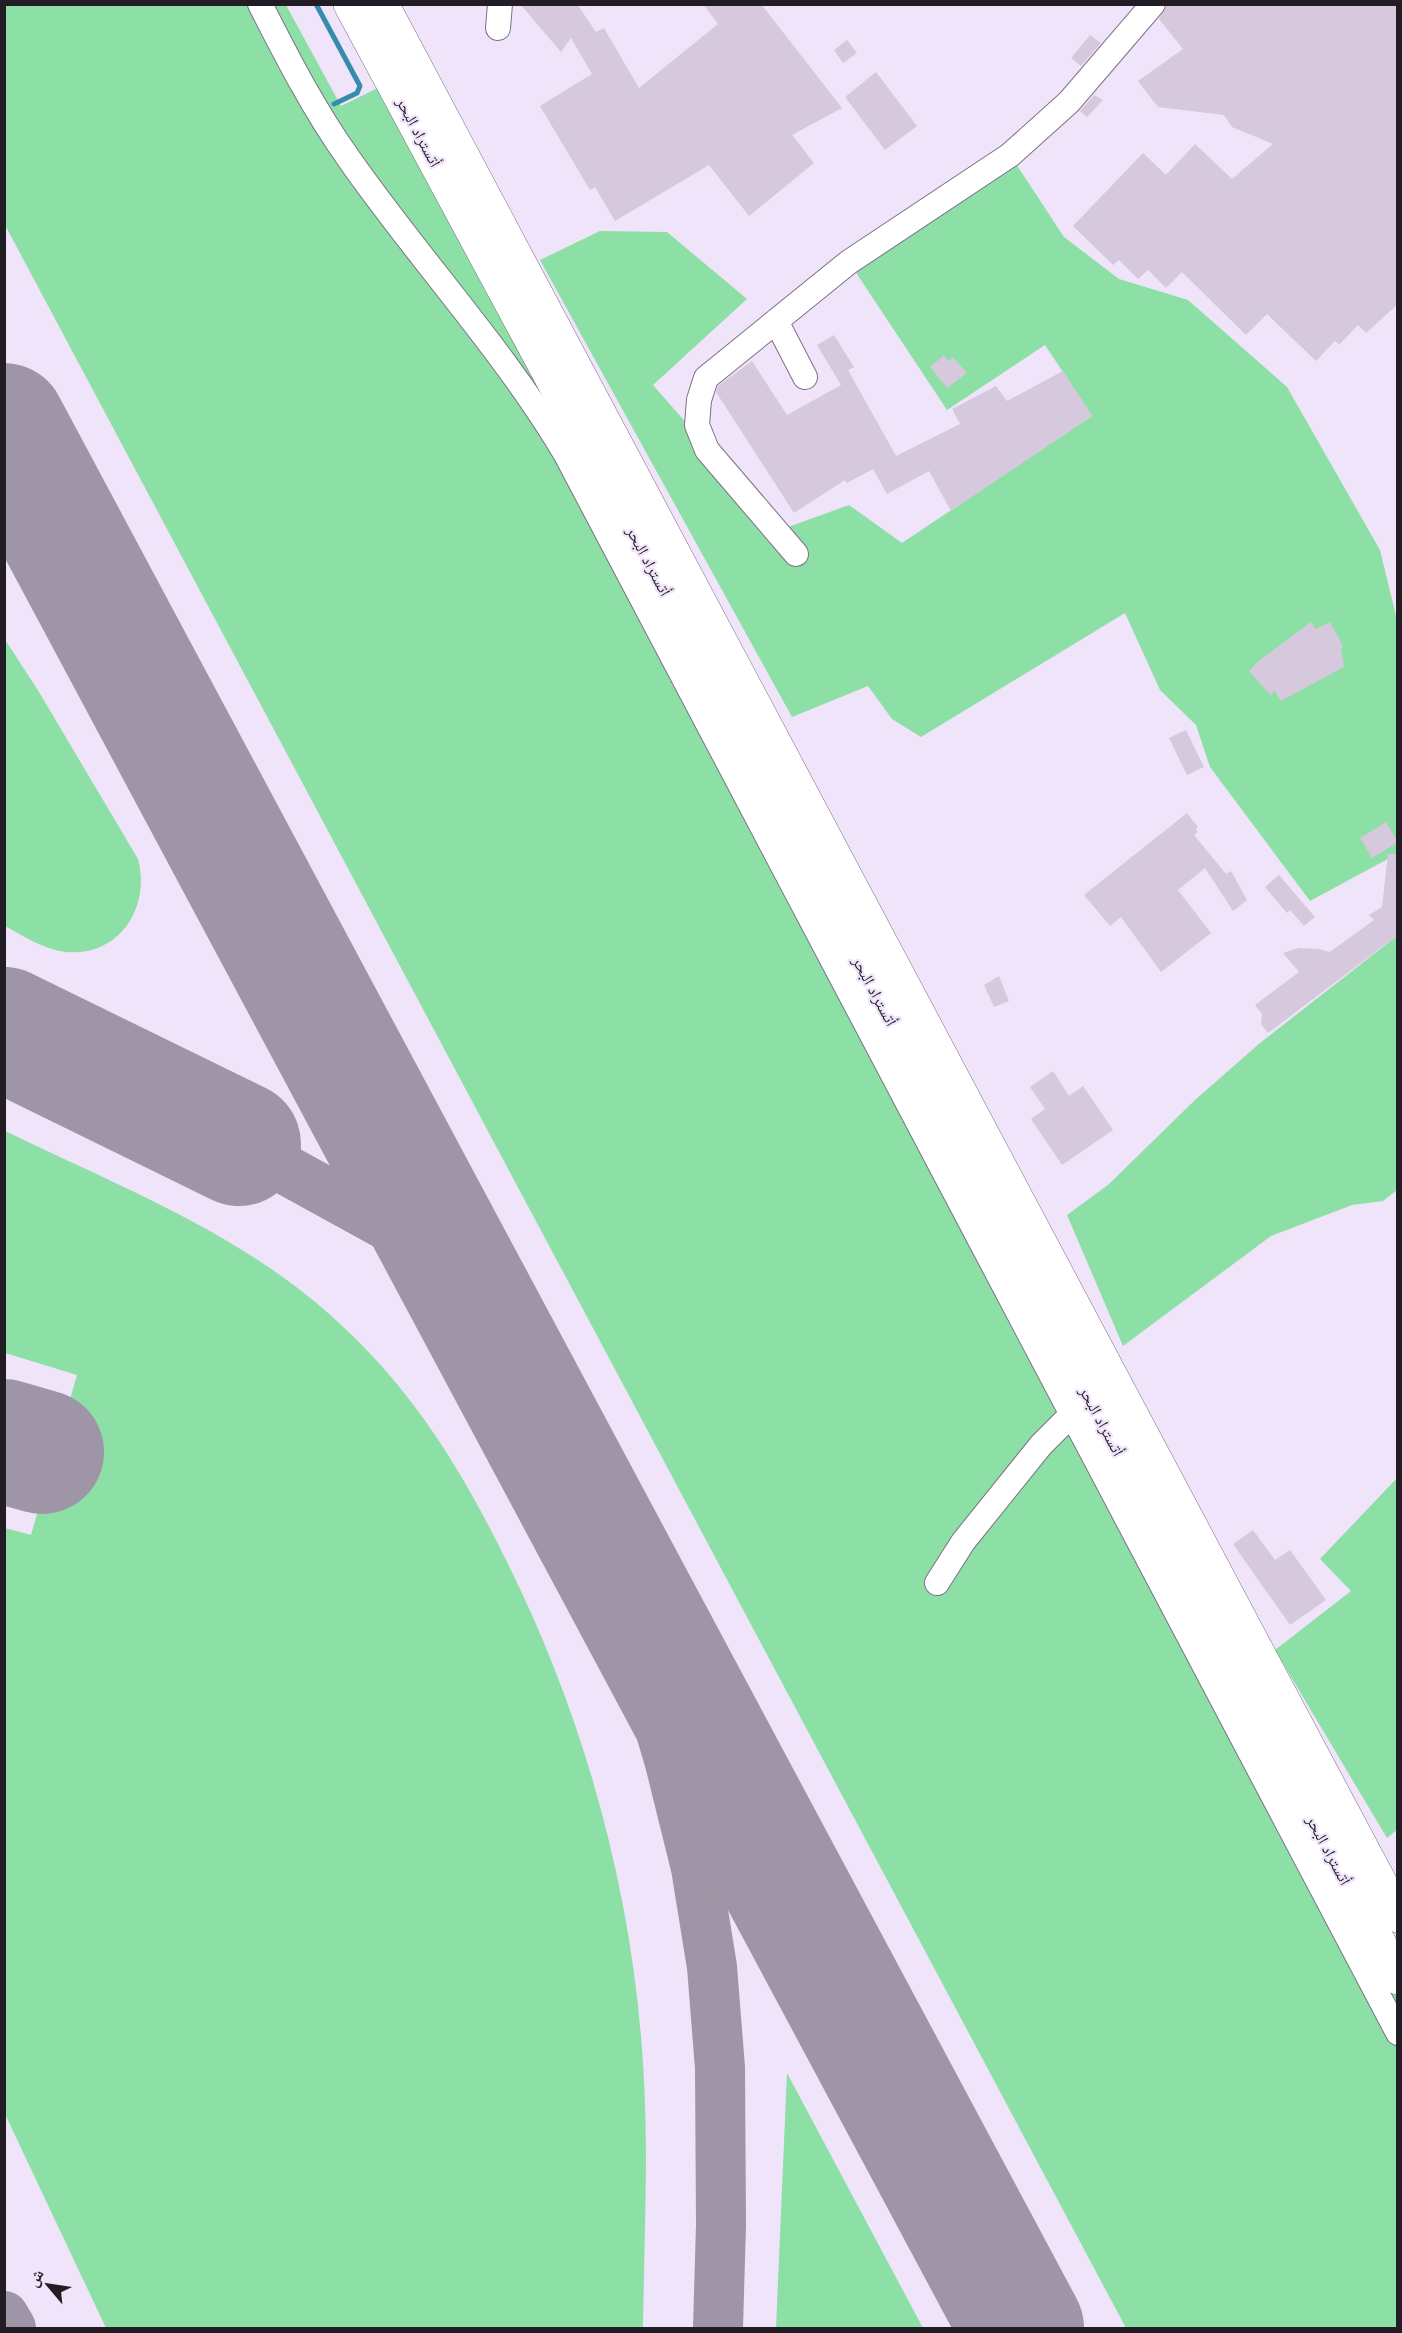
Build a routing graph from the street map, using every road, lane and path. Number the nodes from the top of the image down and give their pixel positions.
1 (260, 4) edge
2 (350, 4) edge
3 (382, 4) edge
4 (500, 4) edge
5 (1153, 4) edge
6 (498, 28) dead end
7 (776, 321) junction
8 (805, 377) dead end
9 (796, 554) dead end
10 (1072, 1414) junction
11 (937, 1583) dead end
12 (1398, 1916) edge
13 (1398, 1978) edge
14 (1398, 2033) edge

1 - 10 lane
2 - 13 highway, أتستراد البحر
3 - 12 highway, أتستراد البحر
4 - 6 lane
5 - 7 lane
7 - 8 lane
7 - 9 lane
10 - 11 lane
10 - 14 lane

